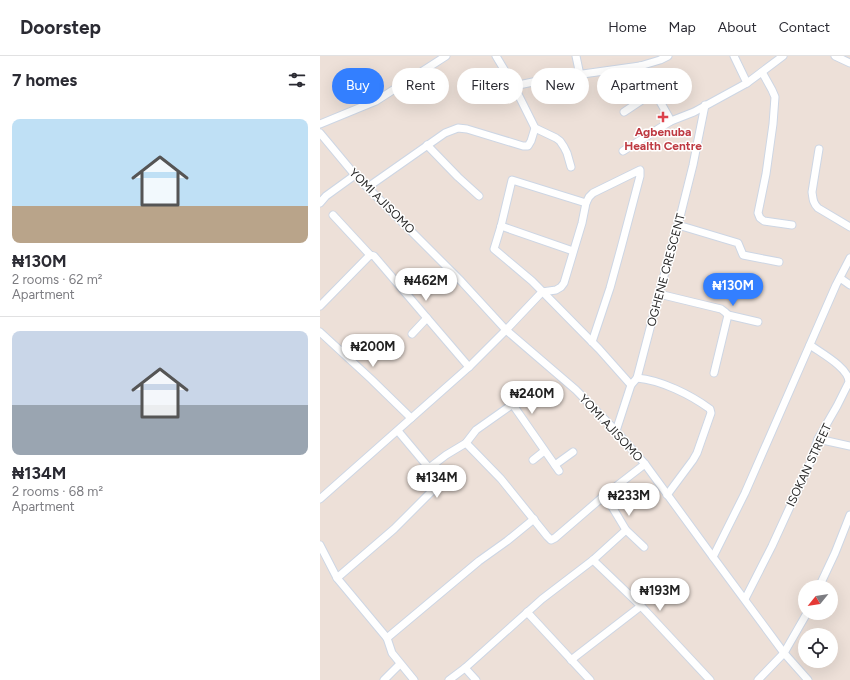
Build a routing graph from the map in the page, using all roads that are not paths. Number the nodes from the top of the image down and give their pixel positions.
1 (446, 56) edge
2 (496, 56) edge
3 (576, 56) edge
4 (668, 56) edge
5 (734, 56) edge
6 (784, 56) edge
7 (835, 56) edge
8 (850, 63) edge
9 (640, 66) joint
10 (503, 68) edge
11 (579, 68) edge
12 (762, 72) junction
13 (589, 74) edge
14 (747, 83) junction
15 (523, 103) edge
16 (636, 104) edge
17 (661, 104) edge
18 (705, 105) junction
19 (624, 112) dead end
20 (671, 121) junction
21 (320, 124) edge
22 (536, 128) junction
23 (320, 133) edge
24 (427, 145) junction
25 (819, 149) dead end
26 (623, 151) dead end
27 (571, 167) dead end
28 (355, 175) junction
29 (368, 187) junction
30 (479, 196) dead end
31 (320, 203) edge
32 (586, 203) junction
33 (333, 215) dead end
34 (678, 225) junction
35 (792, 225) dead end
36 (501, 226) junction
37 (850, 227) edge
38 (574, 251) junction
39 (370, 255) junction
40 (850, 258) edge
41 (779, 262) dead end
42 (840, 278) junction
43 (850, 285) edge
44 (542, 292) junction
45 (659, 294) junction
46 (320, 306) edge
47 (728, 315) junction
48 (427, 318) junction
49 (758, 322) dead end
50 (506, 330) junction
51 (320, 332) edge
52 (412, 334) dead end
53 (592, 342) junction
54 (810, 345) junction
55 (469, 367) junction
56 (714, 373) dead end
57 (637, 378) junction
58 (631, 385) junction
59 (411, 418) junction
60 (398, 430) junction
61 (616, 431) junction
62 (818, 439) junction
63 (466, 443) junction
64 (850, 446) edge
65 (544, 450) junction
66 (573, 452) dead end
67 (533, 460) dead end
68 (645, 464) junction
69 (429, 468) junction
70 (605, 495) junction
71 (667, 495) junction
72 (320, 499) edge
73 (850, 515) edge
74 (534, 519) junction
75 (626, 530) junction
76 (320, 545) edge
77 (644, 547) dead end
78 (713, 557) junction
79 (593, 560) junction
80 (337, 578) junction
81 (822, 580) edge
82 (745, 599) junction
83 (641, 606) junction
84 (527, 612) junction
85 (803, 620) edge
86 (387, 638) junction
87 (784, 653) junction
88 (571, 660) junction
89 (400, 664) junction
90 (465, 668) junction
91 (384, 680) edge
92 (414, 680) edge
93 (449, 680) edge
94 (476, 680) edge
95 (590, 680) edge
96 (710, 680) edge
97 (758, 680) edge
98 (808, 680) edge

1 - 21 street
2 - 10 street
3 - 11 street
4 - 9 street
5 - 14 street
6 - 12 street
7 - 8 street
9 - 13 street
12 - 14 street
12 - 35 street
14 - 18 street
15 - 22 street
16 - 19 street
17 - 20 street
18 - 20 street
18 - 34 street, OGHENE CRESCENT
20 - 26 street
22 - 24 street
22 - 27 street
23 - 28 street, YOMI AJISOMO
24 - 29 street
24 - 30 street
25 - 37 street
28 - 29 street, YOMI AJISOMO
28 - 31 street
29 - 50 street, YOMI AJISOMO
32 - 36 street
32 - 38 street
32 - 53 street
33 - 39 street
34 - 41 street
34 - 45 street, OGHENE CRESCENT
36 - 38 street
36 - 44 street
38 - 44 street
39 - 46 street
39 - 48 street
40 - 42 street
42 - 43 street
42 - 54 street
44 - 50 street
44 - 53 street
45 - 47 street
45 - 57 street, OGHENE CRESCENT
47 - 49 street
47 - 56 street
48 - 52 street
48 - 55 street
50 - 55 street
50 - 61 street, YOMI AJISOMO
51 - 59 street
53 - 58 street
54 - 62 street, ISOKAN STREET
54 - 78 street
55 - 59 street
57 - 58 street, OGHENE CRESCENT
57 - 71 street
58 - 61 street, OGHENE CRESCENT
59 - 60 street
60 - 69 street
60 - 72 street
61 - 68 street, YOMI AJISOMO
62 - 64 street
62 - 82 street, ISOKAN STREET
63 - 65 street
63 - 69 street
63 - 74 street
65 - 66 street
65 - 67 street
68 - 70 street
68 - 71 street, YOMI AJISOMO
69 - 80 street
70 - 74 street
70 - 75 street
71 - 78 street, YOMI AJISOMO
73 - 81 street
74 - 86 street
75 - 77 street
75 - 79 street
76 - 80 street
78 - 82 street, YOMI AJISOMO
79 - 83 street
79 - 84 street
80 - 86 street
82 - 87 street, YOMI AJISOMO
83 - 88 street
83 - 96 street
84 - 88 street
84 - 90 street
85 - 87 street
86 - 89 street
87 - 97 street
87 - 98 street, YOMI AJISOMO
88 - 95 street
89 - 91 street
89 - 92 street
90 - 93 street
90 - 94 street

